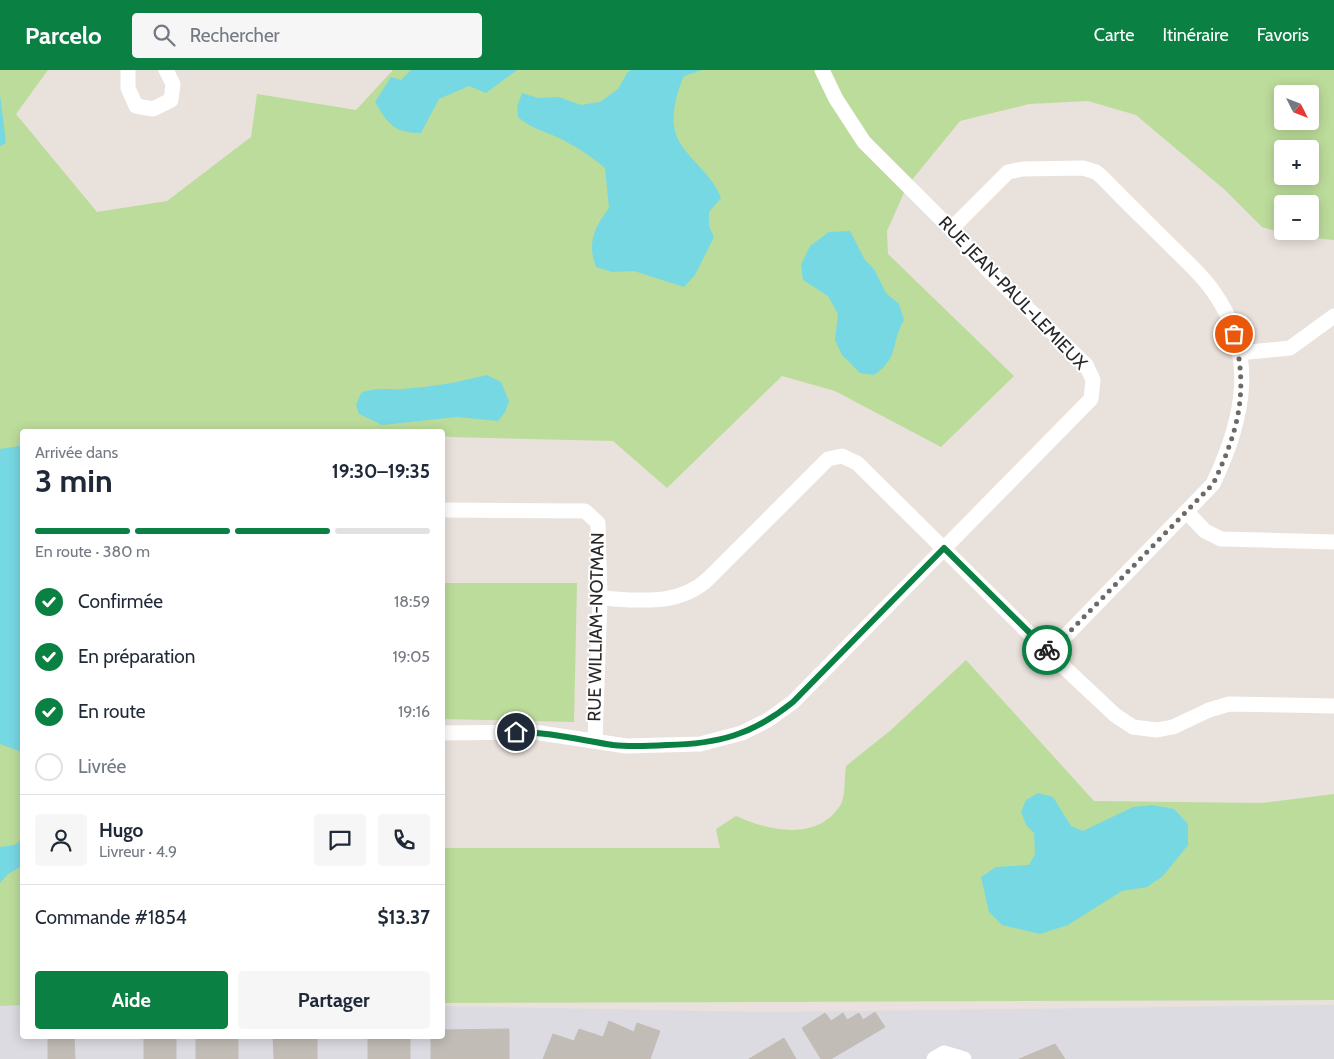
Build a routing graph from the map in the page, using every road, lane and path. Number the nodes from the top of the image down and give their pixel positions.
1 (128, 70) edge
2 (166, 70) edge
3 (822, 70) edge
4 (951, 229) junction
5 (1334, 316) edge
6 (1239, 353) junction
7 (445, 510) edge
8 (1187, 512) junction
9 (1334, 542) edge
10 (944, 548) junction
11 (600, 598) junction
12 (1049, 653) junction
13 (1334, 706) edge
14 (445, 733) edge
15 (594, 741) junction
16 (964, 1058) edge
17 (934, 1059) edge

1 - 2 street
3 - 4 street, RUE JEAN-PAUL-LEMIEUX
4 - 6 street
4 - 10 street, RUE JEAN-PAUL-LEMIEUX
5 - 6 street
6 - 8 street
7 - 11 street, RUE WILLIAM-NOTMAN
8 - 9 street
8 - 12 street
10 - 11 street
10 - 12 street
10 - 15 street, RUE JEAN-PAUL-LEMIEUX
11 - 15 street, RUE WILLIAM-NOTMAN
12 - 13 street
14 - 15 street, RUE JEAN-PAUL-LEMIEUX
16 - 17 street

